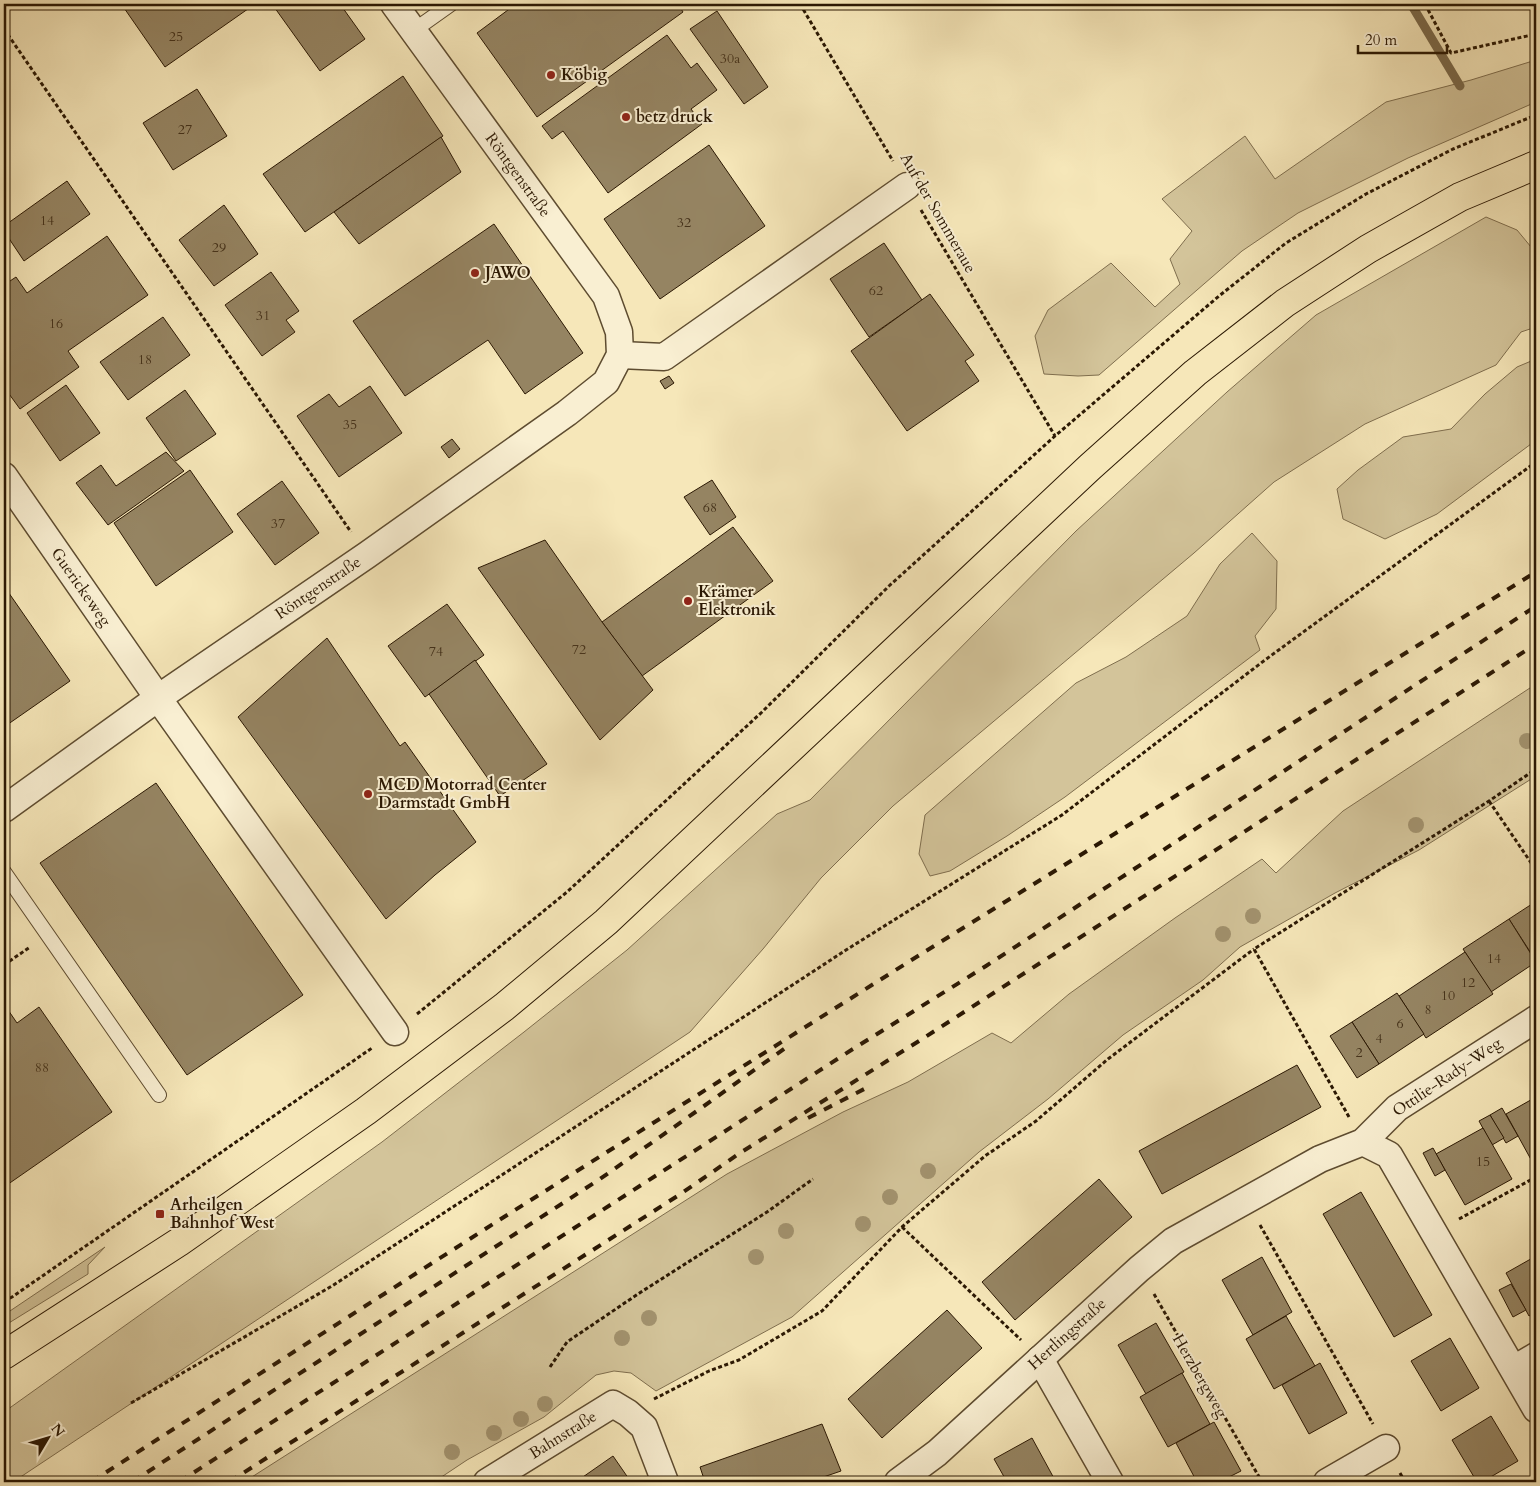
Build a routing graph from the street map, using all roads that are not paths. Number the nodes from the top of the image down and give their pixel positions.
1 (394, 4) edge
2 (452, 4) edge
3 (414, 32) junction
4 (1536, 165) edge
5 (907, 186) road end
6 (620, 355) junction
7 (4, 476) edge
8 (158, 698) junction
9 (4, 809) edge
10 (4, 872) edge
11 (1536, 1019) edge
12 (395, 1032) road end
13 (158, 1095) dead end
14 (1363, 1142) junction
15 (4, 1356) edge
16 (1536, 1356) edge
17 (1040, 1359) junction
18 (1514, 1369) junction
19 (1536, 1409) edge
20 (1386, 1448) road end
21 (487, 1482) edge
22 (665, 1482) edge
23 (898, 1482) edge
24 (1110, 1482) edge
25 (1327, 1482) edge

1 - 3 street, Röntgenstraße
2 - 3 lane
3 - 6 street, Röntgenstraße
4 - 15 main road
5 - 6 street
6 - 8 street, Röntgenstraße
7 - 8 street, Guerickeweg
8 - 9 street, Röntgenstraße
8 - 12 street, Guerickeweg
10 - 13 lane
11 - 14 street, Ottilie-Rady-Weg
14 - 17 street, Hertlingstraße
14 - 18 street
16 - 18 street
17 - 23 street, Hertlingstraße
17 - 24 street
18 - 19 street
20 - 25 street
21 - 22 street, Bahnstraße

